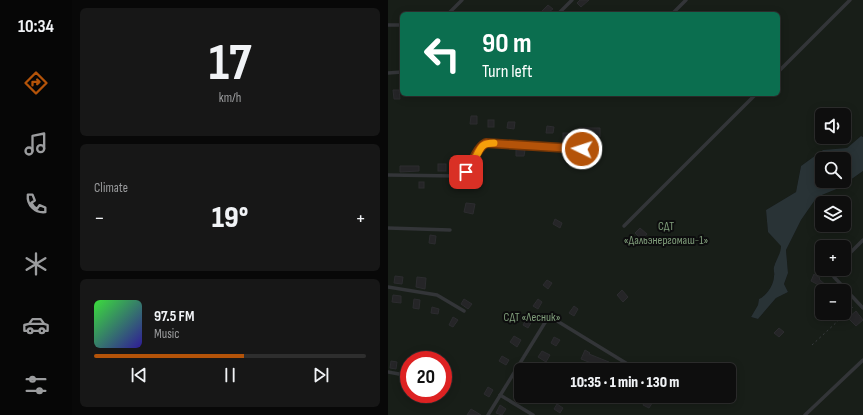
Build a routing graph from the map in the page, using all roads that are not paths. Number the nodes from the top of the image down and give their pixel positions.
1 (462, 0) edge
2 (572, 0) edge
3 (686, 0) edge
4 (850, 0) edge
5 (450, 12) edge
6 (560, 12) edge
7 (674, 12) edge
8 (388, 25) edge
9 (400, 25) edge
10 (780, 70) edge
11 (400, 72) edge
12 (388, 73) edge
13 (754, 96) edge
14 (582, 149) dead end
15 (388, 175) edge
16 (624, 226) dead end
17 (388, 228) edge
18 (450, 230) dead end
19 (863, 240) edge
20 (851, 252) edge
21 (833, 276) edge
22 (388, 287) edge
23 (863, 308) edge
24 (464, 311) dead end
25 (863, 360) edge
26 (520, 363) edge
27 (626, 363) edge
28 (388, 372) edge
29 (514, 372) edge
30 (399, 374) dead end
31 (500, 395) junction
32 (488, 415) edge
33 (533, 415) edge
34 (805, 415) edge

1 - 5 lane
2 - 6 lane
3 - 7 lane
4 - 10 lane
8 - 9 lane
11 - 12 lane
13 - 16 lane
14 - 15 lane
17 - 18 lane
19 - 20 lane
21 - 23 lane
22 - 24 lane
25 - 34 lane
26 - 27 lane
28 - 30 lane
29 - 31 lane
31 - 32 lane
31 - 33 lane

